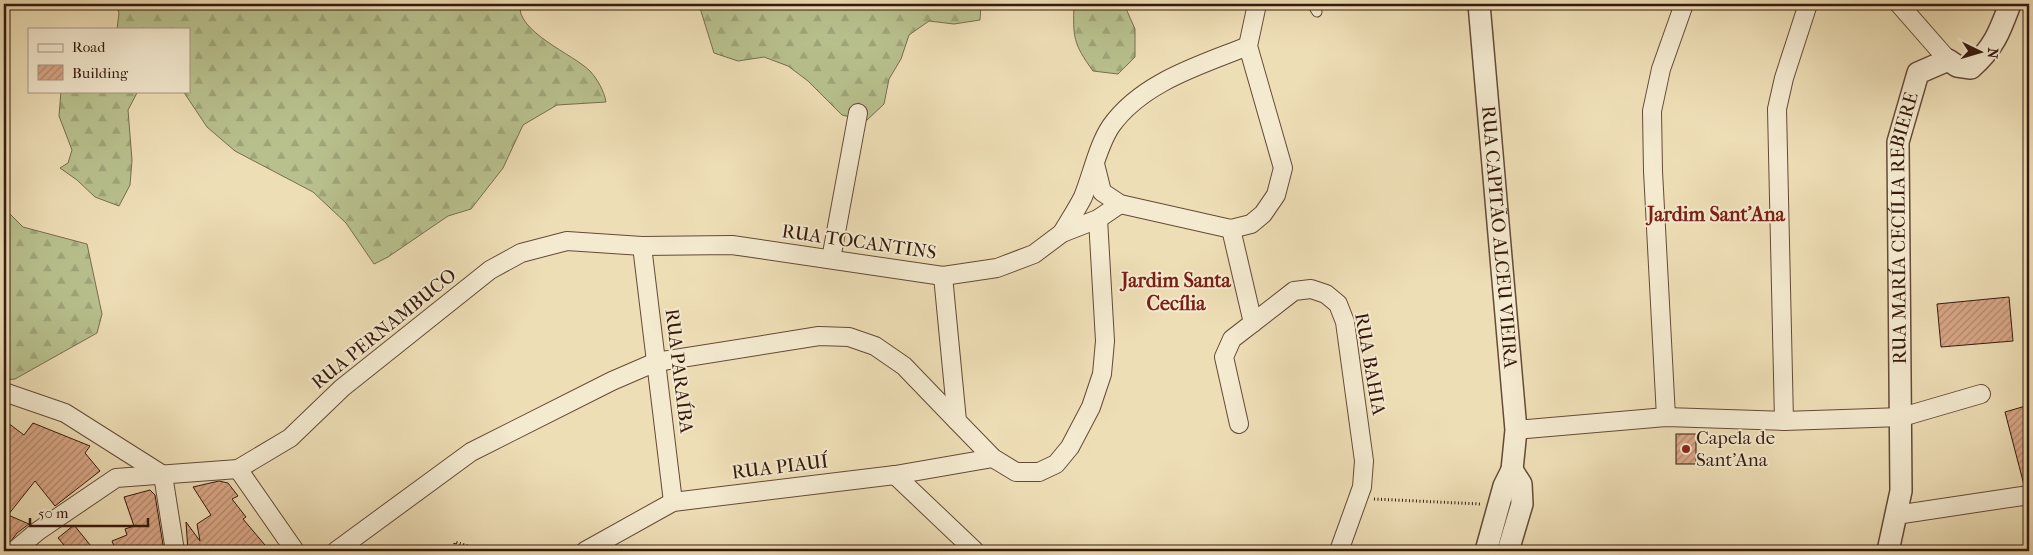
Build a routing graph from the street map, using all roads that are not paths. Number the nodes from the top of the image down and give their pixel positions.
1 (1257, 4) edge
2 (1312, 4) edge
3 (1479, 4) edge
4 (1684, 4) edge
5 (1808, 4) edge
6 (1899, 4) edge
7 (2010, 4) edge
8 (1317, 12) dead end
9 (1248, 46) junction
10 (1948, 60) junction
11 (858, 113) dead end
12 (1094, 164) junction
13 (1120, 204) junction
14 (1098, 219) junction
15 (1231, 229) junction
16 (1062, 233) junction
17 (642, 246) junction
18 (831, 259) junction
19 (943, 276) junction
20 (1253, 323) junction
21 (656, 362) junction
22 (4, 392) edge
23 (1981, 394) dead end
24 (1666, 417) junction
25 (1902, 417) junction
26 (957, 421) junction
27 (1784, 421) junction
28 (1239, 424) dead end
29 (1516, 430) junction
30 (993, 458) junction
31 (238, 469) junction
32 (1512, 470) junction
33 (163, 475) junction
34 (895, 475) junction
35 (2029, 495) edge
36 (673, 502) junction
37 (1896, 515) junction
38 (14, 551) edge
39 (174, 551) edge
40 (295, 551) edge
41 (336, 551) edge
42 (585, 551) edge
43 (975, 551) edge
44 (1339, 551) edge
45 (1486, 551) edge
46 (1508, 551) edge
47 (1888, 551) edge

1 - 9 street
2 - 8 lane
3 - 29 street, RUA CAPITÃO ALCEU VIEIRA
4 - 24 street
5 - 27 street
6 - 10 street
7 - 10 street
9 - 12 street, RUA TOCANTINS
9 - 15 street
10 - 25 street, RUA MARÍA CECÍLIA REBIERE
11 - 18 street
12 - 13 street
12 - 16 street, RUA TOCANTINS
13 - 14 street, RUA TOCANTINS
13 - 15 street
14 - 16 street, RUA TOCANTINS
14 - 30 street
15 - 20 street
16 - 19 street, RUA TOCANTINS
17 - 18 street, RUA TOCANTINS
17 - 21 street, RUA PARAÍBA
17 - 31 street, RUA PERNAMBUCO
18 - 19 street, RUA TOCANTINS
19 - 26 street
20 - 28 street, RUA BAHIA
20 - 44 street, RUA BAHIA
21 - 26 street
21 - 36 street, RUA PARAÍBA
21 - 41 street
22 - 33 street
23 - 25 street
24 - 27 street
24 - 29 street
25 - 27 street
25 - 37 street, RUA MARÍA CECÍLIA REBIERE
26 - 30 street
29 - 32 street, RUA CAPITÃO ALCEU VIEIRA
30 - 34 street, RUA PIAUÍ
31 - 33 street, RUA PERNAMBUCO
31 - 40 street
32 - 45 street
32 - 46 street
33 - 38 street, RUA PERNAMBUCO
33 - 39 street
34 - 36 street, RUA PIAUÍ
34 - 43 street
35 - 37 street
36 - 42 street, RUA PIAUÍ
37 - 47 street, RUA MARÍA CECÍLIA REBIERE

